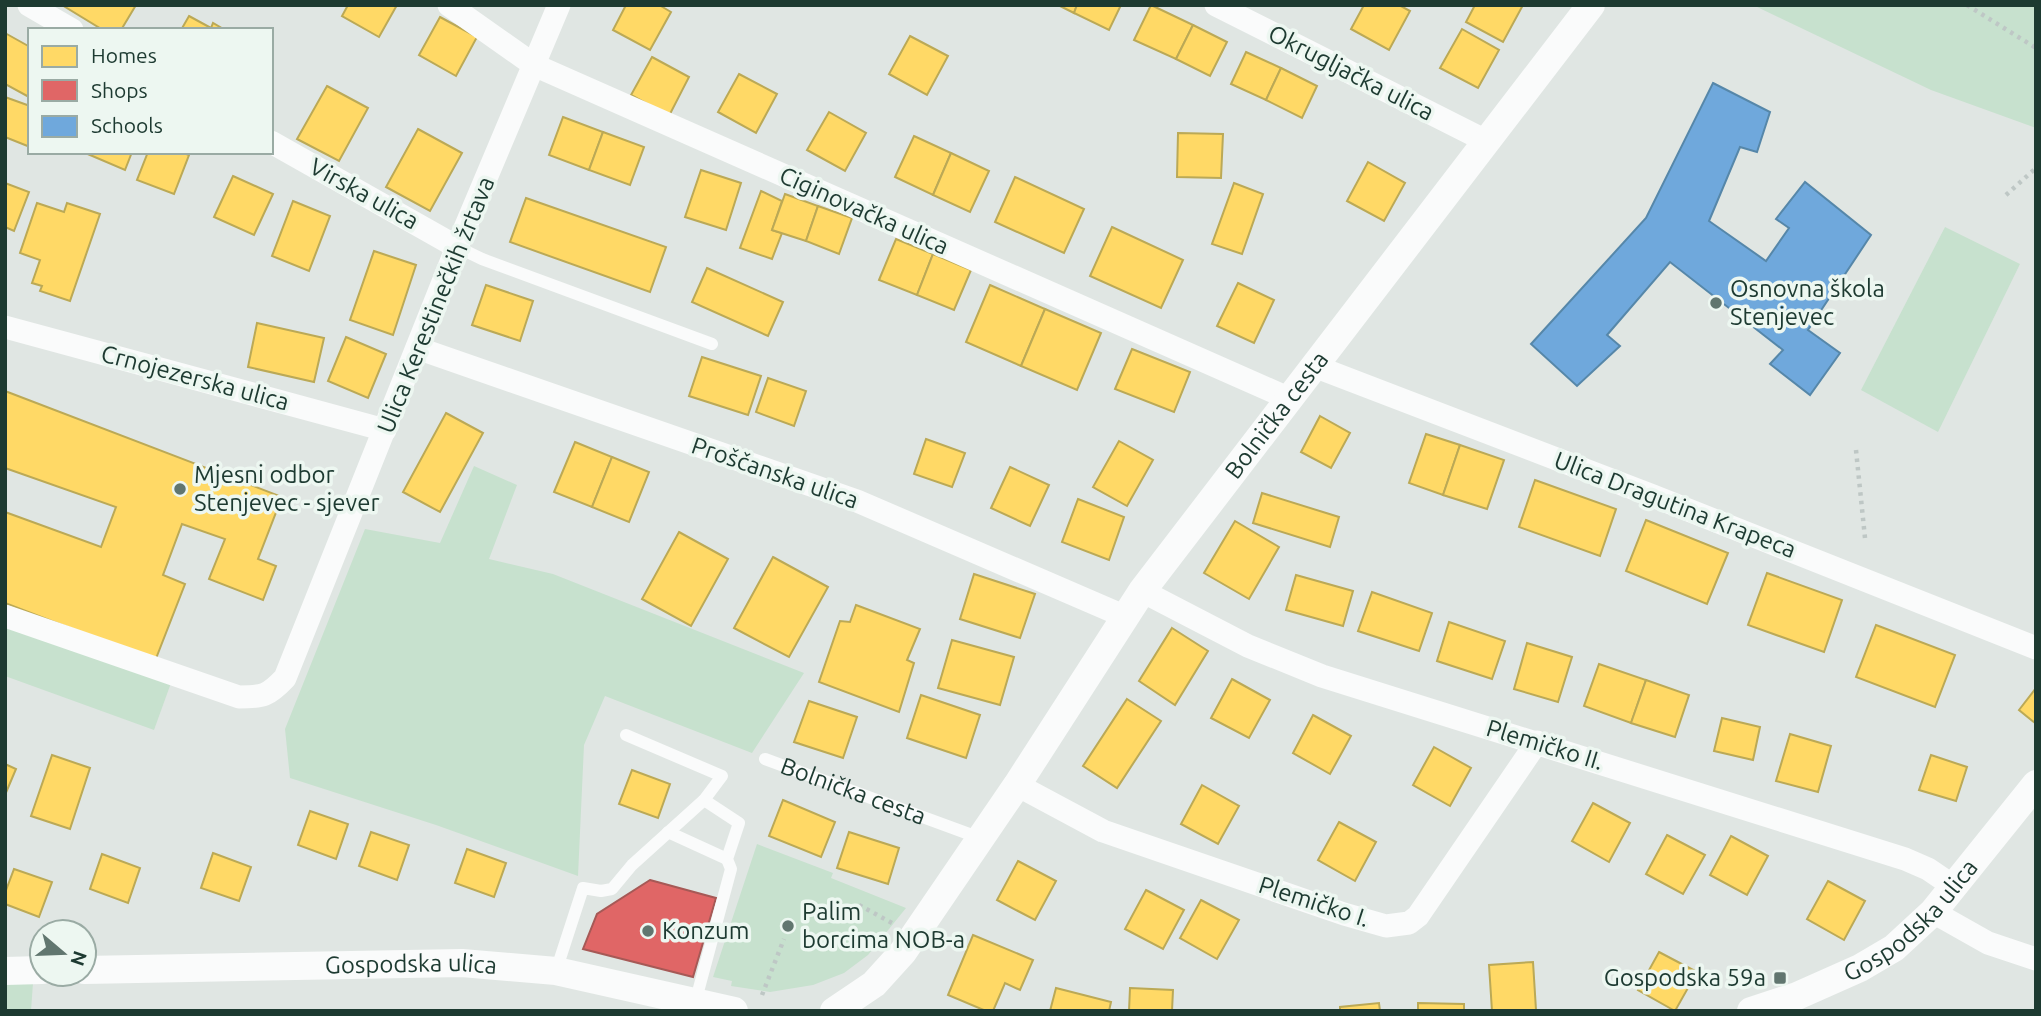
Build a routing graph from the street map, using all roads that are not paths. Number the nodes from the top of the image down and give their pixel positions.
1 (29, 5) edge
2 (449, 5) edge
3 (559, 5) edge
4 (1216, 5) edge
5 (1591, 5) edge
6 (69, 28) edge
7 (534, 65) junction
8 (1486, 141) junction
9 (273, 143) edge
10 (457, 247) junction
11 (5, 327) edge
12 (712, 344) dead end
13 (417, 348) junction
14 (1314, 366) junction
15 (1290, 399) junction
16 (385, 429) junction
17 (1142, 591) junction
18 (5, 616) edge
19 (1126, 617) junction
20 (2036, 648) edge
21 (626, 735) dead end
22 (1537, 742) junction
23 (765, 759) dead end
24 (2036, 784) edge
25 (1017, 785) junction
26 (704, 800) junction
27 (668, 832) junction
28 (981, 838) junction
29 (727, 859) junction
30 (1954, 886) junction
31 (1933, 912) junction
32 (2036, 959) edge
33 (28, 970) edge
34 (98, 970) edge
35 (5, 971) edge
36 (556, 971) junction
37 (650, 1002) edge
38 (695, 1003) junction
39 (734, 1011) edge
40 (834, 1011) edge
41 (1751, 1011) edge

1 - 6 street
2 - 7 street, Ciginovačka ulica
3 - 7 street, Ulica Kerestinečkih žrtava
4 - 8 street, Okrugljačka ulica
5 - 8 street, Bolnička cesta
7 - 10 street, Ulica Kerestinečkih žrtava
7 - 15 street, Ciginovačka ulica
8 - 14 street, Bolnička cesta
9 - 10 street, Virska ulica
10 - 12 lane
10 - 13 street, Ulica Kerestinečkih žrtava
11 - 16 street, Crnojezerska ulica
13 - 16 street, Ulica Kerestinečkih žrtava
13 - 19 street, Proščanska ulica
14 - 15 street, Bolnička cesta
14 - 20 street, Ulica Dragutina Krapeca
15 - 17 street, Bolnička cesta
16 - 18 street, Ulica Kerestinečkih žrtava
17 - 19 street, Bolnička cesta
17 - 22 street, Plemičko II.
19 - 25 street, Bolnička cesta
21 - 26 lane
22 - 25 street, Plemičko I.
22 - 30 street, Plemičko II.
23 - 28 lane, Bolnička cesta
24 - 30 street, Gospodska ulica
25 - 28 street, Bolnička cesta
26 - 27 lane
26 - 29 lane
27 - 29 lane
27 - 36 lane
28 - 40 street, Bolnička cesta
29 - 38 lane
30 - 31 street, Gospodska ulica
31 - 32 street
31 - 41 street, Gospodska ulica
33 - 35 street
34 - 36 street, Gospodska ulica
36 - 37 street, Gospodska ulica
37 - 38 street, Gospodska ulica
38 - 39 street, Gospodska ulica

